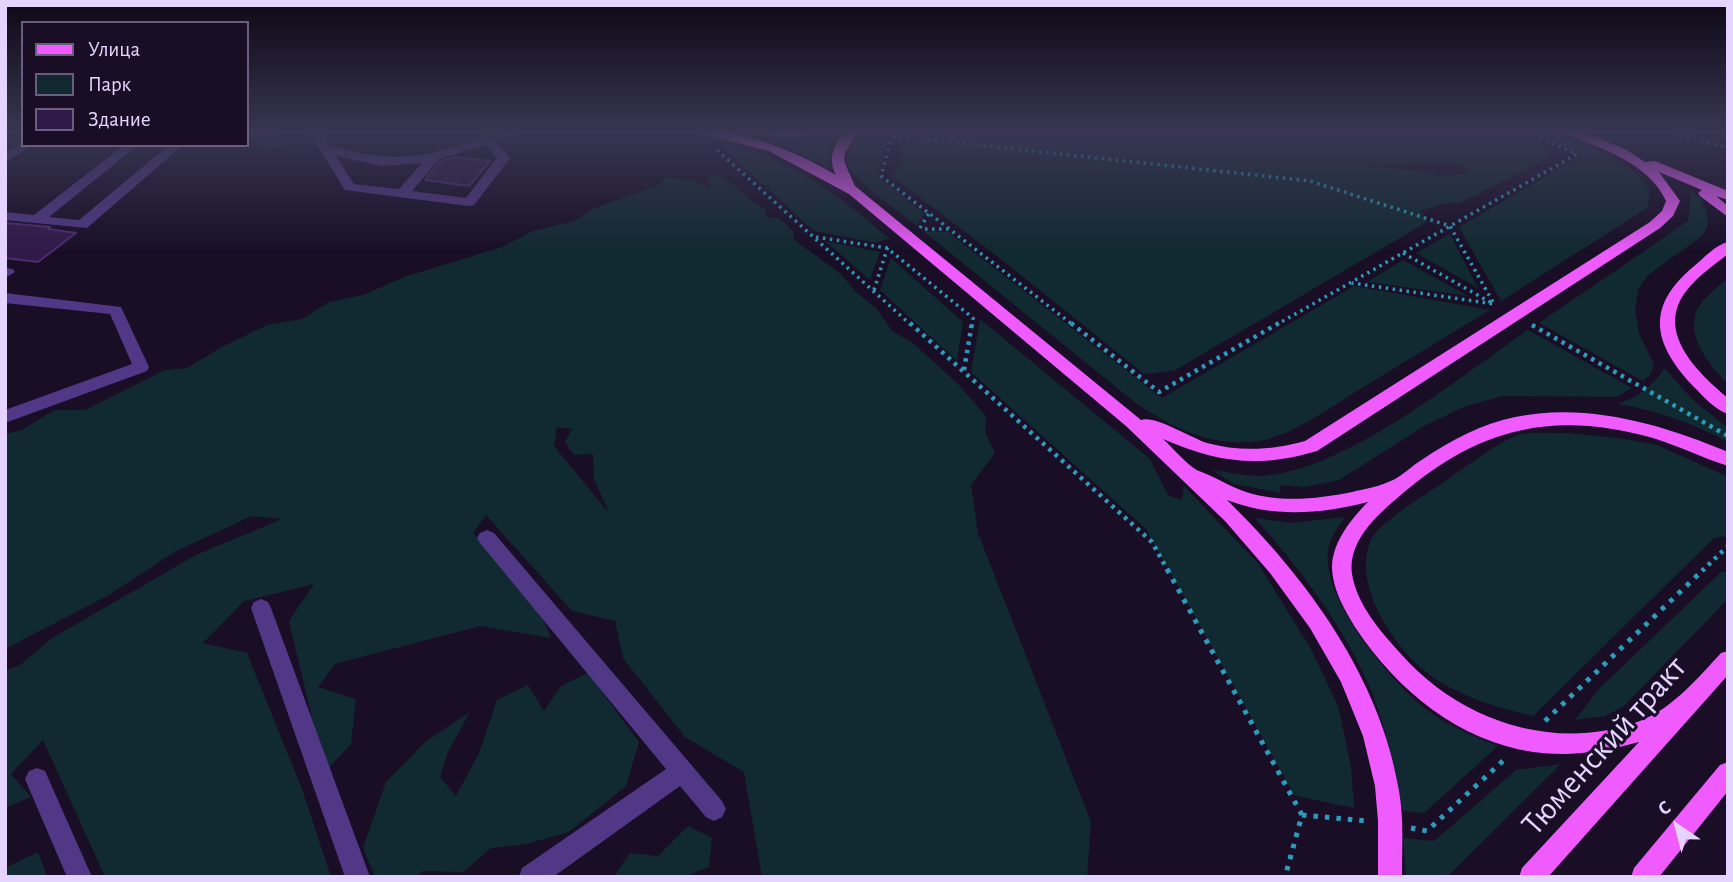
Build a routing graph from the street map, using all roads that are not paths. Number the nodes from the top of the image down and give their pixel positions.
1 (97, 172) edge
2 (145, 172) edge
3 (341, 172) edge
4 (421, 172) edge
5 (493, 172) edge
6 (821, 172) edge
7 (840, 172) edge
8 (1650, 172) edge
9 (1669, 172) edge
10 (1678, 176) junction
11 (854, 191) junction
12 (403, 193) junction
13 (1728, 196) edge
14 (1728, 213) edge
15 (5, 216) edge
16 (38, 219) junction
17 (1728, 246) edge
18 (1728, 256) edge
19 (1699, 271) junction
20 (5, 298) edge
21 (1728, 408) edge
22 (1122, 411) junction
23 (5, 417) edge
24 (1171, 455) junction
25 (1727, 459) edge
26 (1398, 485) junction
27 (487, 538) dead end
28 (261, 608) dead end
29 (1728, 660) edge
30 (1686, 703) junction
31 (682, 771) junction
32 (1728, 773) edge
33 (37, 779) dead end
34 (714, 809) dead end
35 (79, 877) edge
36 (358, 877) edge
37 (531, 877) edge
38 (1390, 877) edge
39 (1531, 877) edge
40 (1643, 877) edge

1 - 16 lane
2 - 16 lane
3 - 12 lane
4 - 12 lane
5 - 12 lane
6 - 11 main road
7 - 11 main road
8 - 22 main road
9 - 10 main road
10 - 13 main road
10 - 14 main road
11 - 22 main road
15 - 16 lane
17 - 19 main road
18 - 19 main road
19 - 21 main road
20 - 23 lane
22 - 24 main road
24 - 26 main road
24 - 38 main road
25 - 26 main road
26 - 30 main road
27 - 31 lane
28 - 36 lane
29 - 30 main road, Тюменский тракт
30 - 39 main road, Тюменский тракт
31 - 34 lane
31 - 37 lane
32 - 40 main road
33 - 35 lane

